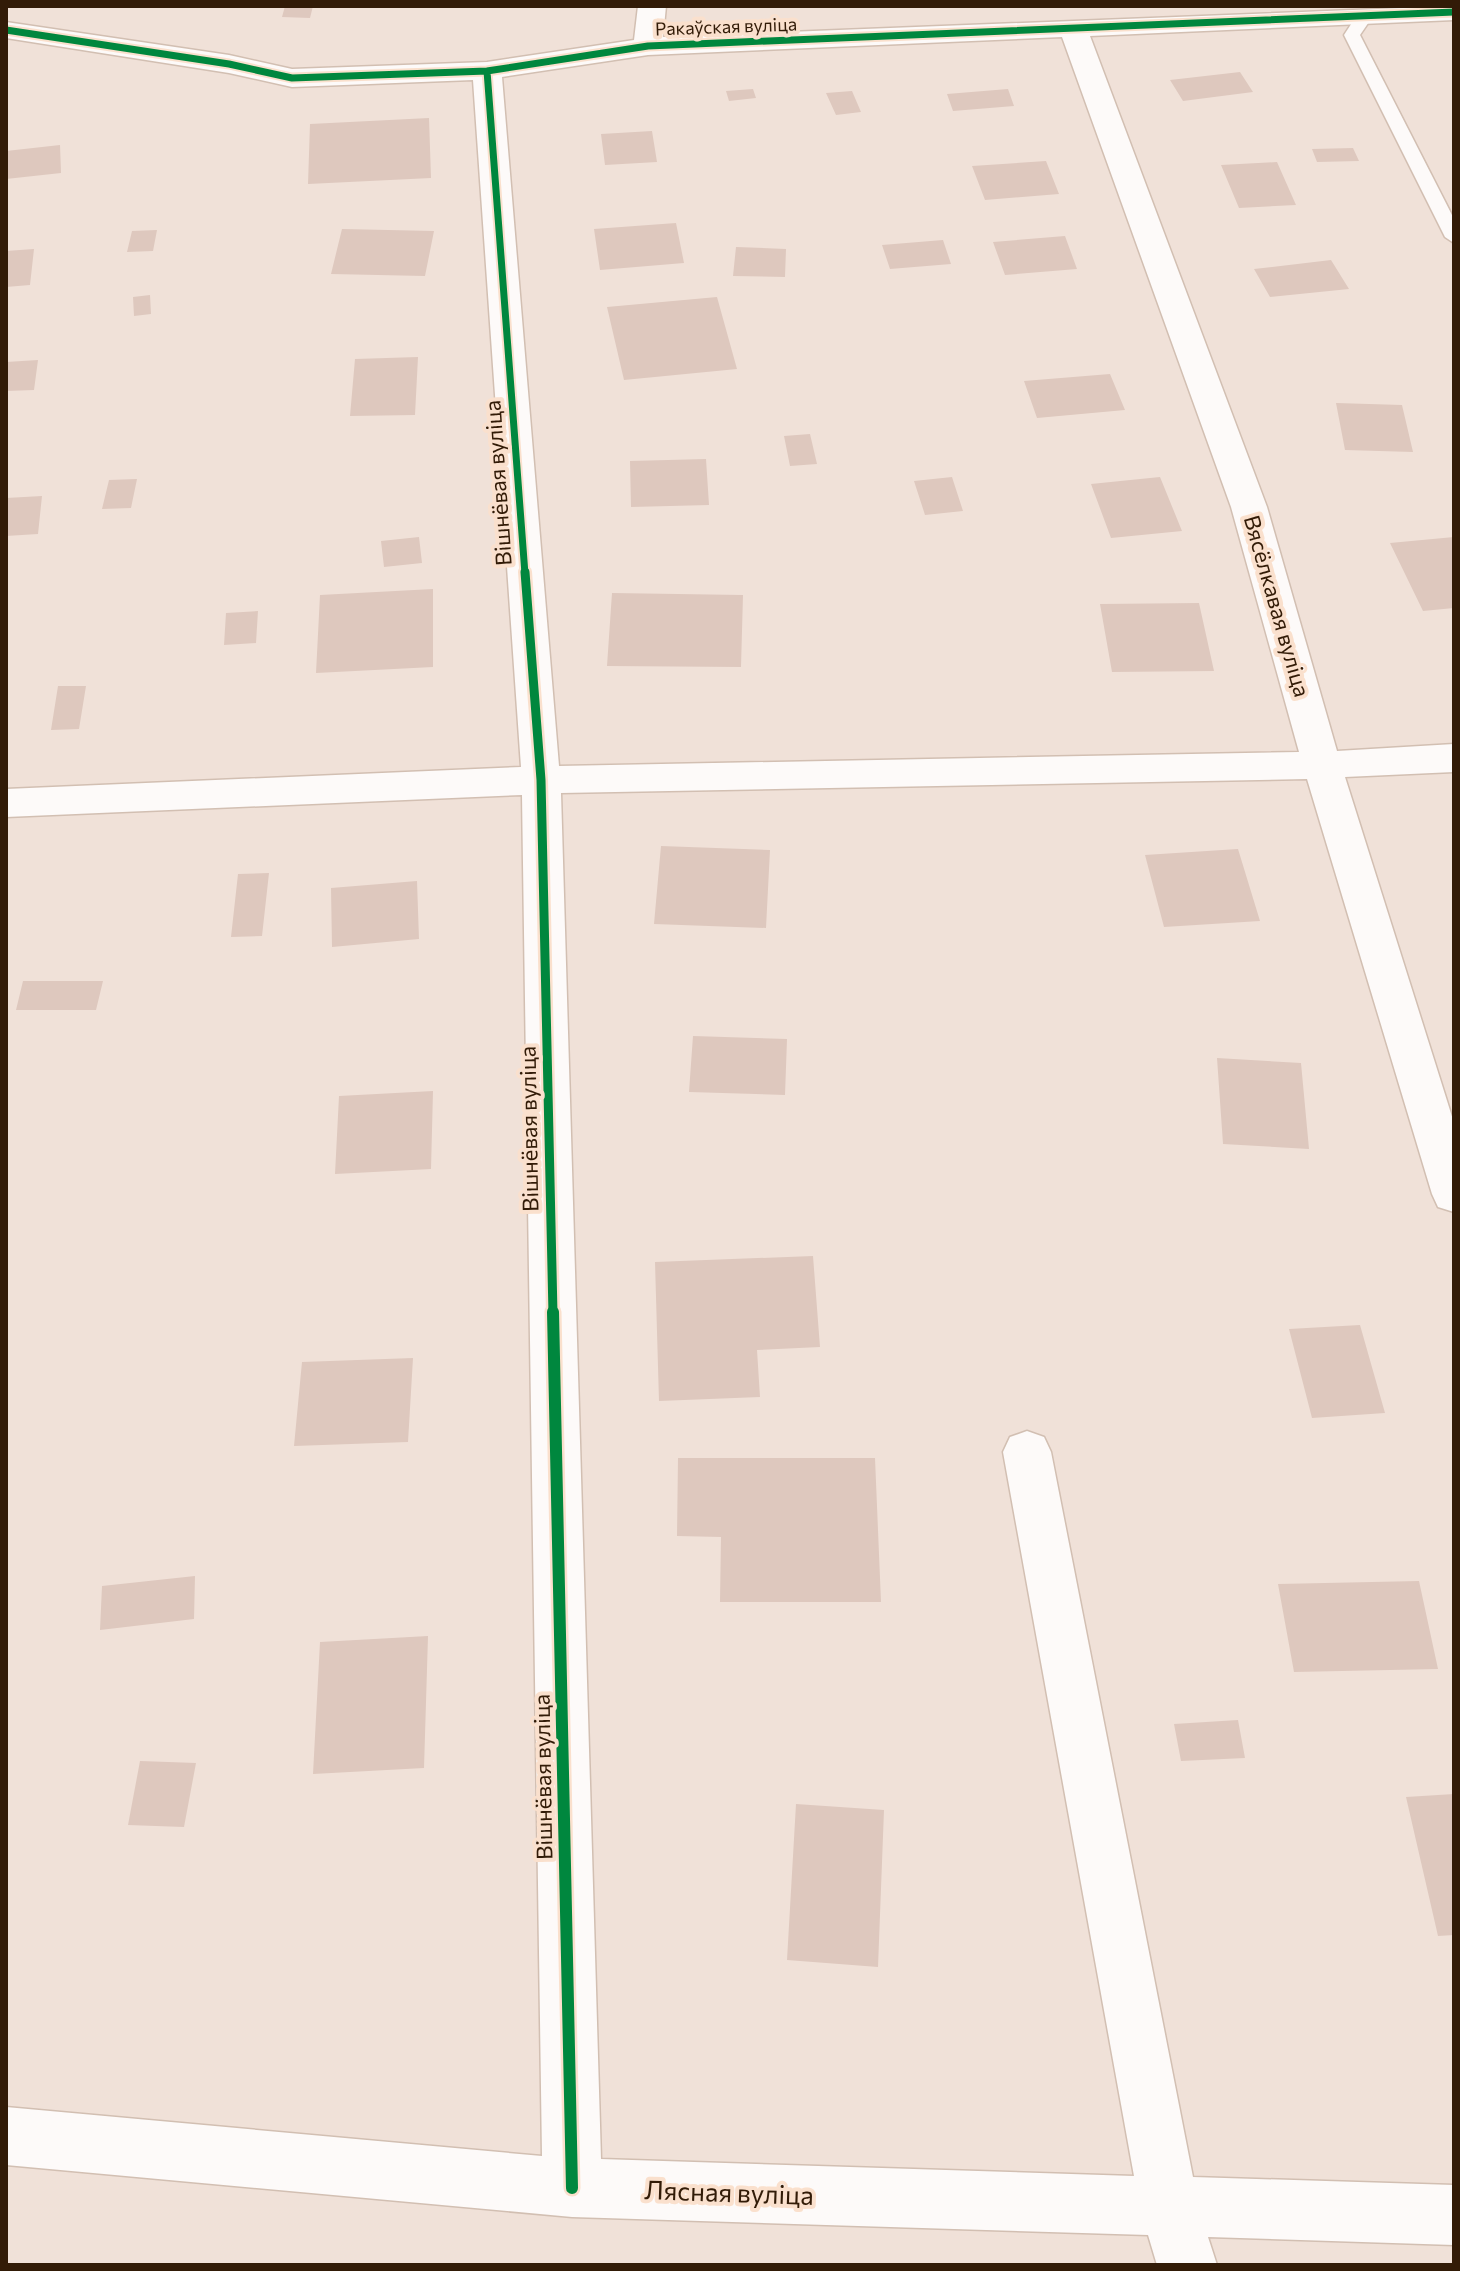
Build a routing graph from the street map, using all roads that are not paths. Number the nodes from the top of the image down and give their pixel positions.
1 (652, 6) edge
2 (1454, 12) edge
3 (1365, 16) junction
4 (1073, 28) junction
5 (6, 30) edge
6 (648, 46) junction
7 (487, 71) junction
8 (1454, 237) edge
9 (1454, 758) edge
10 (1322, 765) junction
11 (541, 780) junction
12 (6, 803) edge
13 (1454, 1194) edge
14 (1027, 1452) dead end
15 (6, 2136) edge
16 (572, 2188) junction
17 (1169, 2206) junction
18 (1454, 2215) edge
19 (1187, 2265) edge

1 - 6 street
2 - 3 street, Ракаўская вуліца
3 - 4 street, Ракаўская вуліца
3 - 8 lane
4 - 6 street, Ракаўская вуліца
4 - 10 street, Вясёлкавая вуліца
5 - 7 street, Ракаўская вуліца
6 - 7 street, Ракаўская вуліца
7 - 11 street, Вішнёвая вуліца
9 - 10 street
10 - 11 street
10 - 13 street, Вясёлкавая вуліца
11 - 12 street
11 - 16 street, Вішнёвая вуліца
14 - 17 street
15 - 16 street, Лясная вуліца
16 - 17 street, Лясная вуліца
17 - 18 street, Лясная вуліца
17 - 19 street

